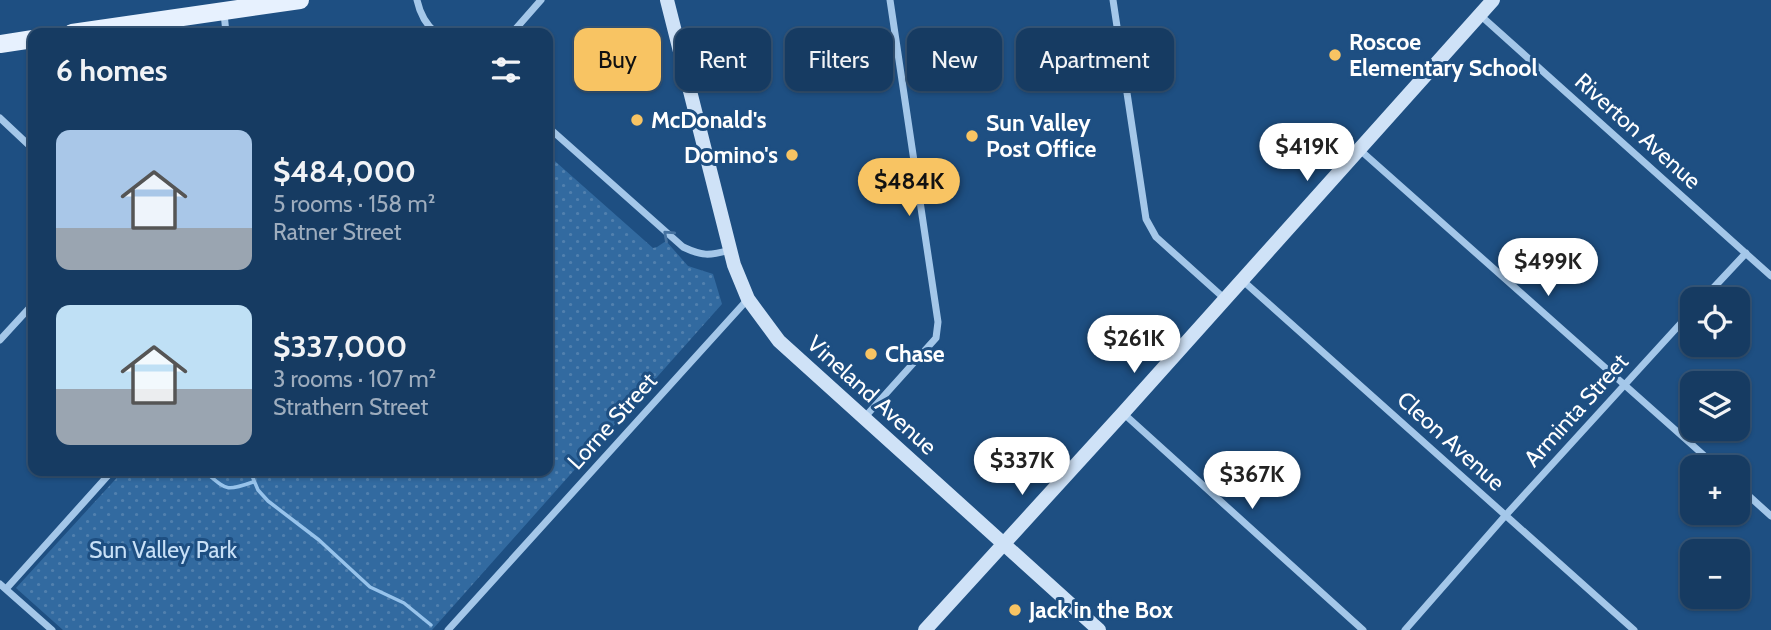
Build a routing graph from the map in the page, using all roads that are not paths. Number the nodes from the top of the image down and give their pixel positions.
1 (300, 0) edge
2 (417, 0) edge
3 (541, 0) edge
4 (667, 0) edge
5 (890, 0) edge
6 (1113, 0) edge
7 (1493, 0) edge
8 (224, 11) junction
9 (1480, 15) junction
10 (107, 28) edge
11 (226, 28) edge
12 (431, 28) edge
13 (516, 28) edge
14 (28, 40) edge
15 (0, 44) edge
16 (0, 118) edge
17 (553, 131) edge
18 (28, 144) edge
19 (1360, 150) junction
20 (730, 250) junction
21 (1746, 253) junction
22 (1769, 271) edge
23 (1242, 280) junction
24 (1714, 287) edge
25 (747, 299) junction
26 (1226, 299) junction
27 (28, 309) edge
28 (1680, 324) edge
29 (0, 340) edge
30 (1625, 385) junction
31 (1123, 413) junction
32 (864, 418) junction
33 (1704, 455) edge
34 (106, 476) edge
35 (1750, 497) edge
36 (1505, 516) junction
37 (1771, 516) edge
38 (1003, 544) junction
39 (3, 587) edge
40 (51, 630) edge
41 (449, 630) edge
42 (925, 630) edge
43 (1099, 630) edge
44 (1363, 630) edge
45 (1405, 630) edge
46 (1634, 630) edge

1 - 8 main road
2 - 12 street
3 - 13 street
4 - 20 main road, Vineland Avenue
5 - 32 street
6 - 26 street
7 - 9 main road
8 - 10 main road
8 - 11 street
9 - 19 main road
9 - 21 street, Riverton Avenue
14 - 15 main road
16 - 18 street
20 -> 17 street
19 - 23 main road
19 - 30 street
20 - 25 main road, Vineland Avenue
21 - 22 street, Riverton Avenue
21 - 24 street
23 - 26 main road
23 - 36 street, Cleon Avenue
25 - 32 main road, Vineland Avenue
25 - 41 street, Lorne Street
26 - 31 main road
27 - 29 street
28 - 30 street, Arminta Street
30 - 33 street
30 - 36 street, Arminta Street
31 - 38 main road
31 - 44 street
32 - 38 main road, Vineland Avenue
34 - 39 street
35 - 37 street
36 - 45 street, Arminta Street
36 - 46 street, Cleon Avenue
38 - 42 main road
38 - 43 main road, Vineland Avenue
39 - 40 street

